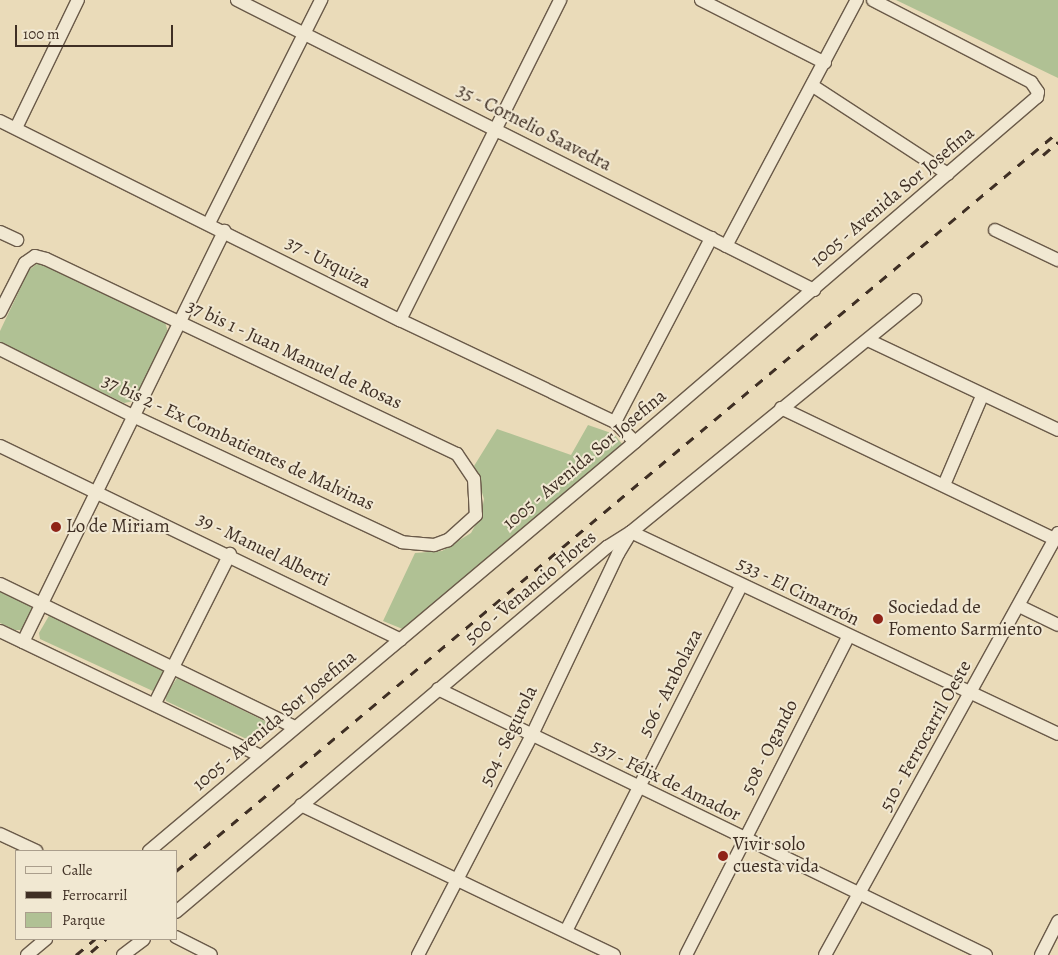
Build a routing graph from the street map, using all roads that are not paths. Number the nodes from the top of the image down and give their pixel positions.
1 (78, 0) edge
2 (237, 0) edge
3 (321, 0) edge
4 (560, 0) edge
5 (701, 0) edge
6 (857, 0) edge
7 (873, 0) edge
8 (303, 33) junction
9 (824, 64) junction
10 (813, 86) junction
11 (0, 120) edge
12 (16, 128) junction
13 (495, 128) junction
14 (948, 174) junction
15 (209, 223) junction
16 (995, 230) dead end
17 (224, 231) junction
18 (0, 232) edge
19 (711, 238) junction
20 (17, 240) dead end
21 (726, 246) junction
22 (1058, 260) edge
23 (814, 290) junction
24 (915, 300) dead end
25 (0, 312) edge
26 (400, 320) junction
27 (178, 321) junction
28 (868, 340) junction
29 (0, 349) edge
30 (982, 396) junction
31 (781, 408) junction
32 (133, 416) junction
33 (615, 422) junction
34 (1058, 430) edge
35 (635, 442) junction
36 (0, 446) edge
37 (944, 485) junction
38 (97, 492) junction
39 (462, 530) joint
40 (631, 532) junction
41 (1056, 536) edge
42 (230, 554) junction
43 (0, 584) edge
44 (741, 586) junction
45 (43, 604) junction
46 (1019, 606) junction
47 (1058, 625) edge
48 (0, 631) edge
49 (848, 637) junction
50 (401, 640) junction
51 (23, 642) junction
52 (175, 668) junction
53 (438, 690) junction
54 (972, 695) junction
55 (155, 703) junction
56 (295, 727) junction
57 (1058, 734) edge
58 (531, 737) junction
59 (261, 756) junction
60 (638, 789) junction
61 (301, 805) junction
62 (0, 834) edge
63 (744, 839) junction
64 (34, 850) edge
65 (150, 850) edge
66 (457, 880) junction
67 (858, 895) junction
68 (178, 910) edge
69 (1058, 921) edge
70 (566, 931) junction
71 (178, 938) edge
72 (45, 940) edge
73 (143, 940) edge
74 (27, 955) edge
75 (123, 955) edge
76 (212, 955) edge
77 (418, 955) edge
78 (614, 955) edge
79 (686, 955) edge
80 (825, 955) edge
81 (986, 955) edge
82 (1041, 955) edge

1 - 12 street
2 - 8 street, 35 - Cornelio Saavedra
3 - 8 street
4 - 13 street
5 - 9 street
6 - 9 street
7 - 14 street, 1005 - Avenida Sor Josefina
8 - 13 street, 35 - Cornelio Saavedra
8 - 15 street
9 - 10 street
10 - 14 street
10 - 21 street
11 - 12 street, 37 - Urquiza
12 - 15 street, 37 - Urquiza
13 - 19 street, 35 - Cornelio Saavedra
13 - 26 street
14 - 23 street, 1005 - Avenida Sor Josefina
15 - 17 street, 37 - Urquiza
16 - 22 street
17 - 26 street, 37 - Urquiza
17 - 27 street
18 - 20 street
19 - 21 street, 35 - Cornelio Saavedra
19 - 33 street
21 - 23 street, 35 - Cornelio Saavedra
23 - 35 street, 1005 - Avenida Sor Josefina
24 - 28 street, 500 - Venancio Flores
25 - 27 street, 37 bis 1 - Juan Manuel de Rosas
26 - 33 street, 37 - Urquiza
27 - 32 street
27 - 39 street, 37 bis 1 - Juan Manuel de Rosas
28 - 30 street
28 - 31 street, 500 - Venancio Flores
29 - 32 street, 37 bis 2 - Ex Combatientes de Malvinas
30 - 34 street
30 - 37 street
31 - 37 street
31 - 40 street, 500 - Venancio Flores
32 - 38 street
32 - 39 street, 37 bis 2 - Ex Combatientes de Malvinas
33 - 35 street, 37 - Urquiza
35 - 50 street, 1005 - Avenida Sor Josefina
36 - 38 street, 39 - Manuel Alberti
37 - 41 street
38 - 42 street, 39 - Manuel Alberti
38 - 45 street
40 - 44 street, 533 - El Cimarrón
40 - 53 street, 500 - Venancio Flores
40 - 58 street, 504 - Segurola
41 - 46 street, 510 - Ferrocarril Oeste
42 - 50 street, 39 - Manuel Alberti
42 - 52 street
43 - 45 street
44 - 49 street, 533 - El Cimarrón
44 - 60 street, 506 - Arabolaza
45 - 51 street
45 - 52 street
46 - 47 street
46 - 54 street, 510 - Ferrocarril Oeste
48 - 51 street
49 - 54 street, 533 - El Cimarrón
49 - 63 street, 508 - Ogando
50 - 56 street, 1005 - Avenida Sor Josefina
51 - 55 street
52 - 55 street
52 - 56 street
53 - 58 street, 537 - Félix de Amador
53 - 61 street, 500 - Venancio Flores
54 - 57 street, 533 - El Cimarrón
54 - 67 street, 510 - Ferrocarril Oeste
55 - 59 street
56 - 59 street, 1005 - Avenida Sor Josefina
58 - 60 street, 537 - Félix de Amador
58 - 66 street, 504 - Segurola
59 - 65 street, 1005 - Avenida Sor Josefina
60 - 63 street, 537 - Félix de Amador
60 - 70 street, 506 - Arabolaza
61 - 66 street
61 - 68 street, 500 - Venancio Flores
62 - 64 street
63 - 67 street, 537 - Félix de Amador
63 - 79 street, 508 - Ogando
66 - 70 street
66 - 77 street, 504 - Segurola
67 - 80 street, 510 - Ferrocarril Oeste
67 - 81 street, 537 - Félix de Amador
69 - 82 street
70 - 78 street
71 - 76 street
72 - 74 street
73 - 75 street

